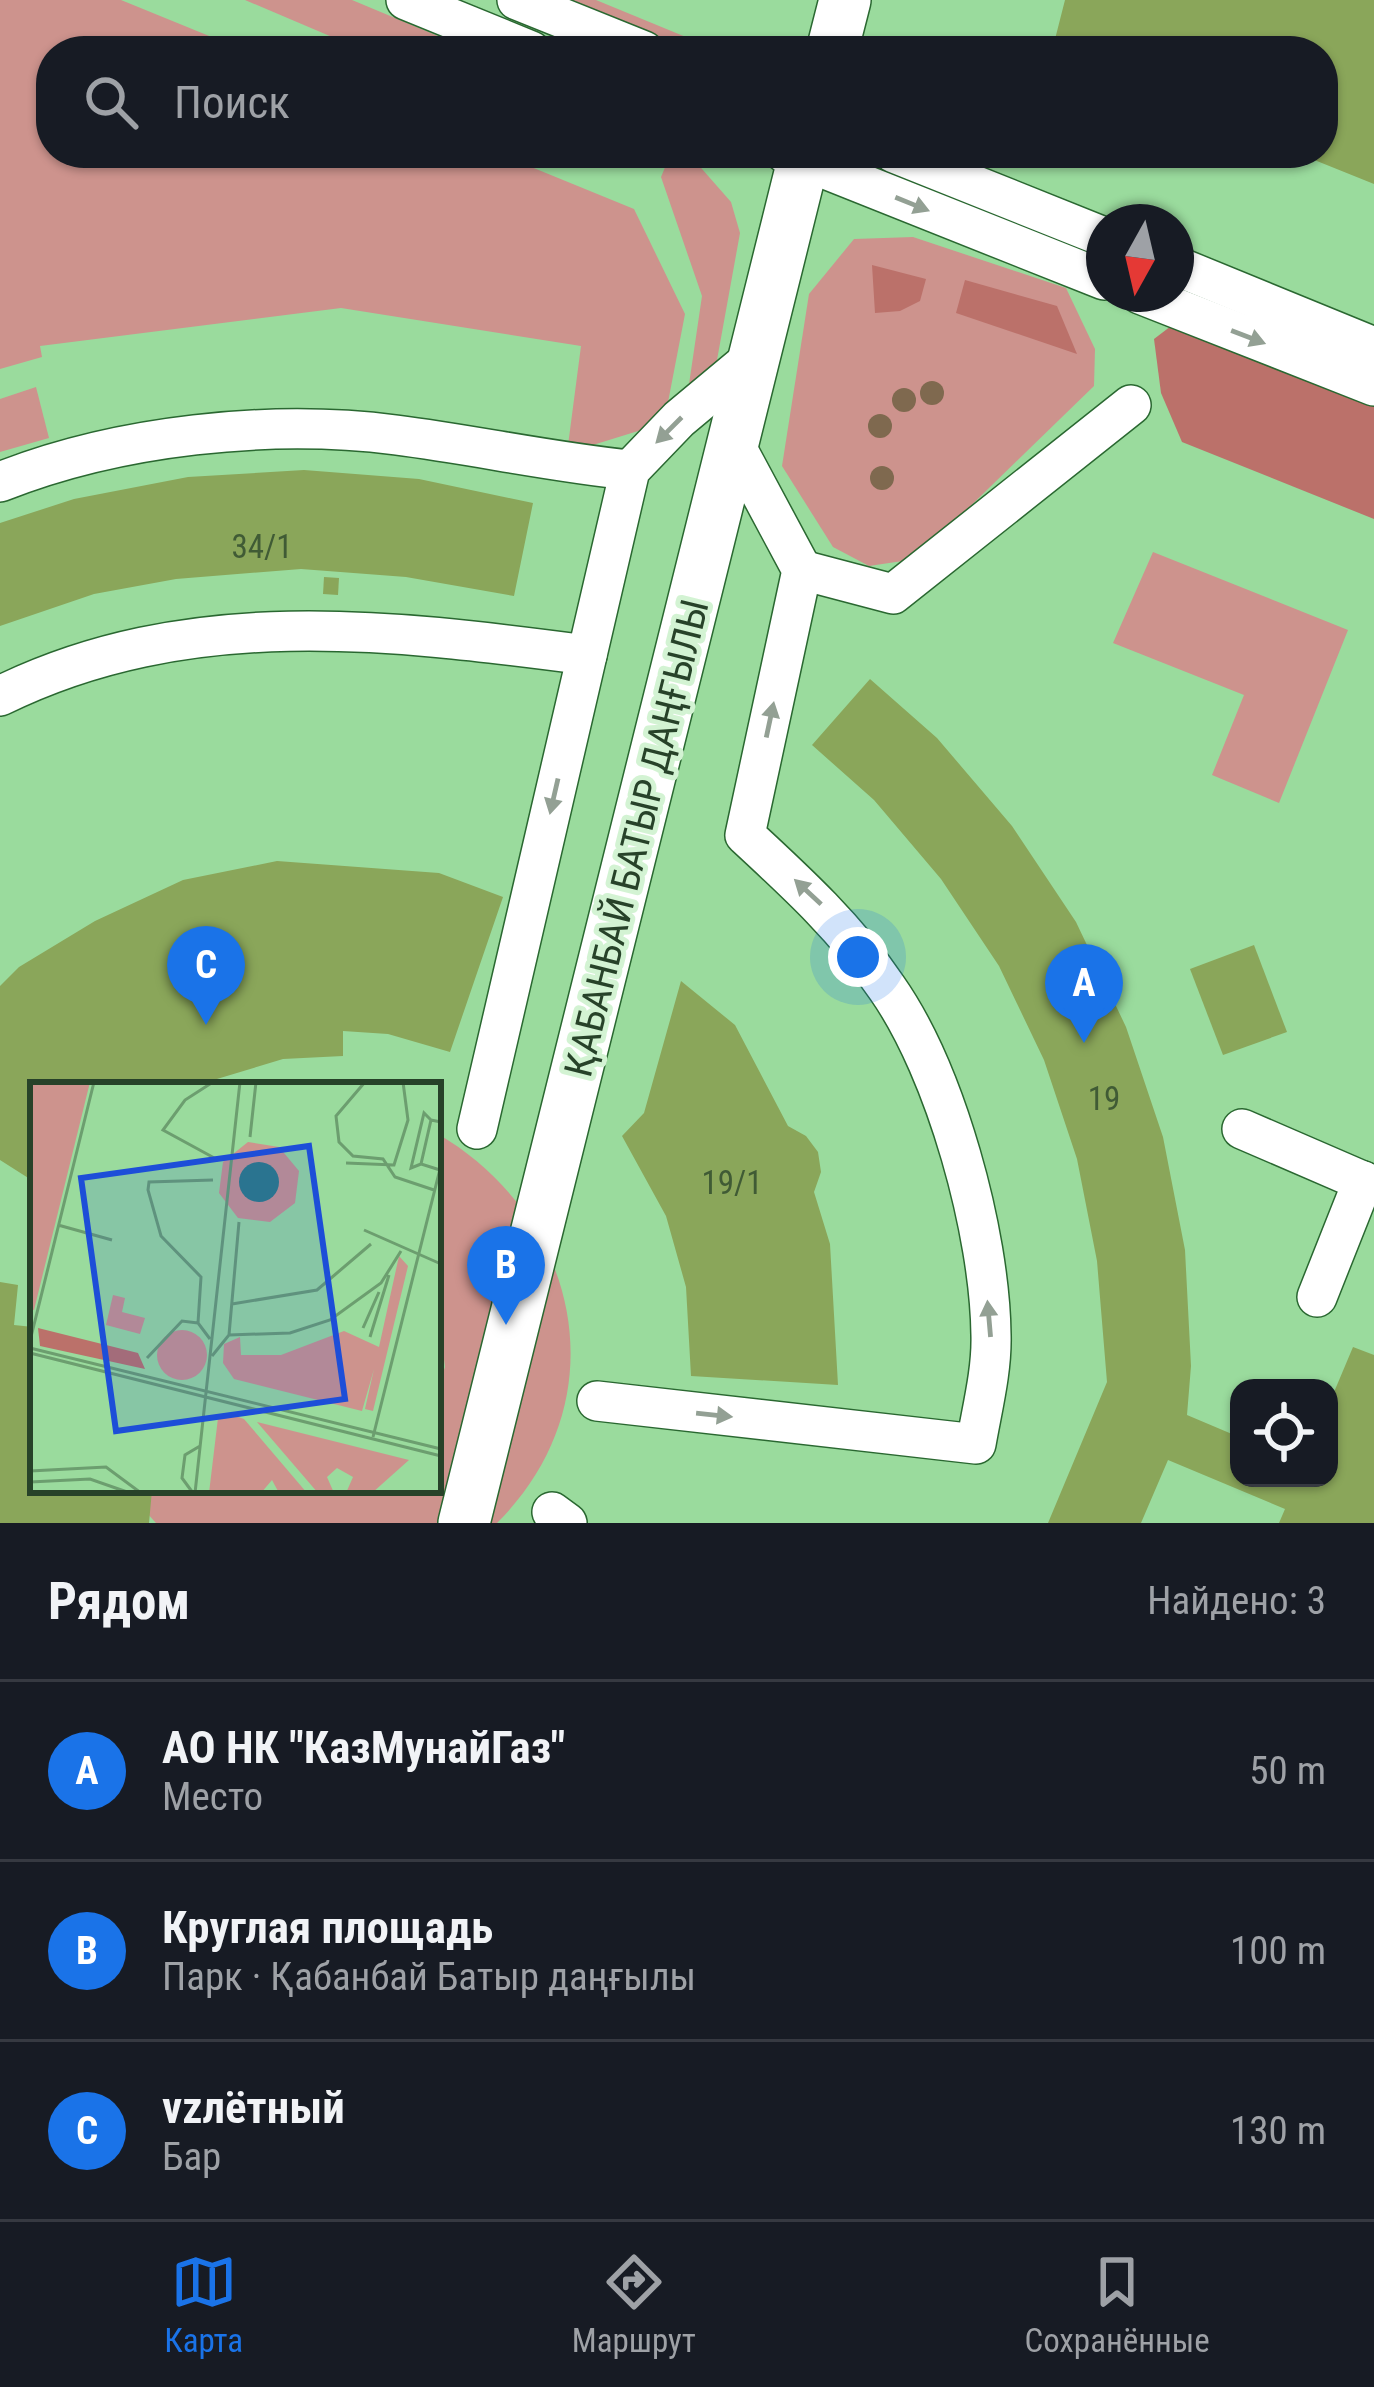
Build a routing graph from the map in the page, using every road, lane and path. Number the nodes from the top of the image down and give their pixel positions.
1 (406, 0) edge
2 (518, 0) edge
3 (845, 0) edge
4 (494, 36) edge
5 (607, 36) edge
6 (836, 36) edge
7 (796, 168) edge
8 (828, 168) edge
9 (932, 168) edge
10 (1086, 230) edge
11 (1086, 273) edge
12 (1194, 273) edge
13 (1185, 312) edge
14 (1374, 347) edge
15 (757, 354) junction
16 (1374, 386) edge
17 (1131, 405) dead end
18 (735, 445) junction
19 (630, 470) junction
20 (0, 482) edge
21 (802, 569) junction
22 (587, 655) junction
23 (0, 696) edge
24 (477, 1129) dead end
25 (1242, 1129) dead end
26 (1369, 1183) edge
27 (1317, 1297) dead end
28 (597, 1401) dead end
29 (464, 1523) edge

1 - 4 street
2 - 5 street
3 - 6 main road
7 - 15 main road, ҚАБАНБАЙ БАТЫР ДАҢҒЫЛЫ
8 -> 11 street
9 - 10 street
12 - 14 street
13 -> 16 street
15 - 18 main road, ҚАБАНБАЙ БАТЫР ДАҢҒЫЛЫ
15 -> 19 street
17 - 21 street
18 - 21 street
18 - 29 main road, ҚАБАНБАЙ БАТЫР ДАҢҒЫЛЫ
19 - 20 street
19 - 22 street
28 -> 21 street
22 - 23 street
22 -> 24 street
25 - 26 street
26 - 27 street

